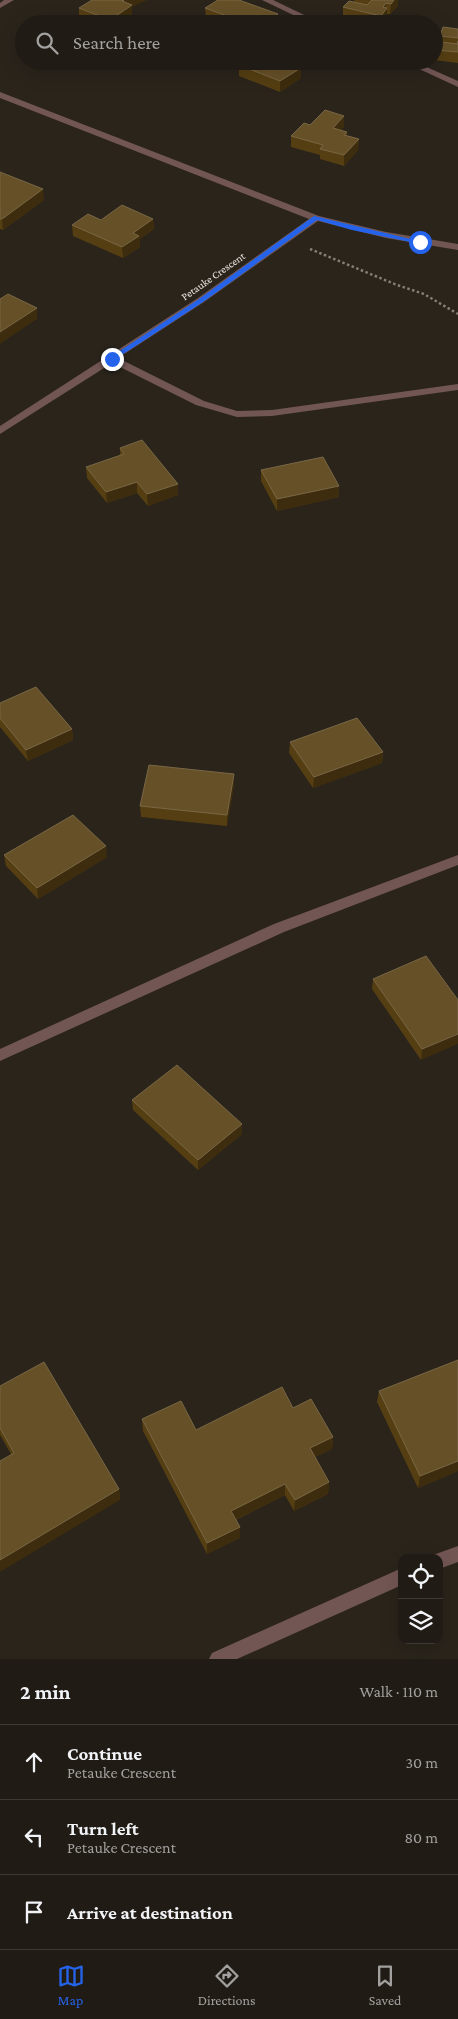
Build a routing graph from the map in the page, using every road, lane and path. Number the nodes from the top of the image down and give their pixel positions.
1 (10, 0) edge
2 (266, 0) edge
3 (0, 6) edge
4 (300, 15) edge
5 (426, 70) edge
6 (458, 84) edge
7 (0, 95) edge
8 (316, 218) junction
9 (293, 236) junction
10 (458, 247) edge
11 (458, 314) edge
12 (112, 359) junction
13 (458, 386) edge
14 (0, 431) edge
15 (458, 860) edge
16 (0, 1055) edge
17 (458, 1554) edge
18 (443, 1560) edge
19 (398, 1578) edge
20 (218, 1659) edge

1 - 3 street
2 - 4 street
5 - 6 street
7 - 8 street
8 - 9 street, Petauke Crescent
8 - 10 street
9 - 11 path
9 - 12 street, Petauke Crescent
12 - 13 street
12 - 14 street, Petauke Crescent
15 - 16 street
17 - 18 street
19 - 20 street

